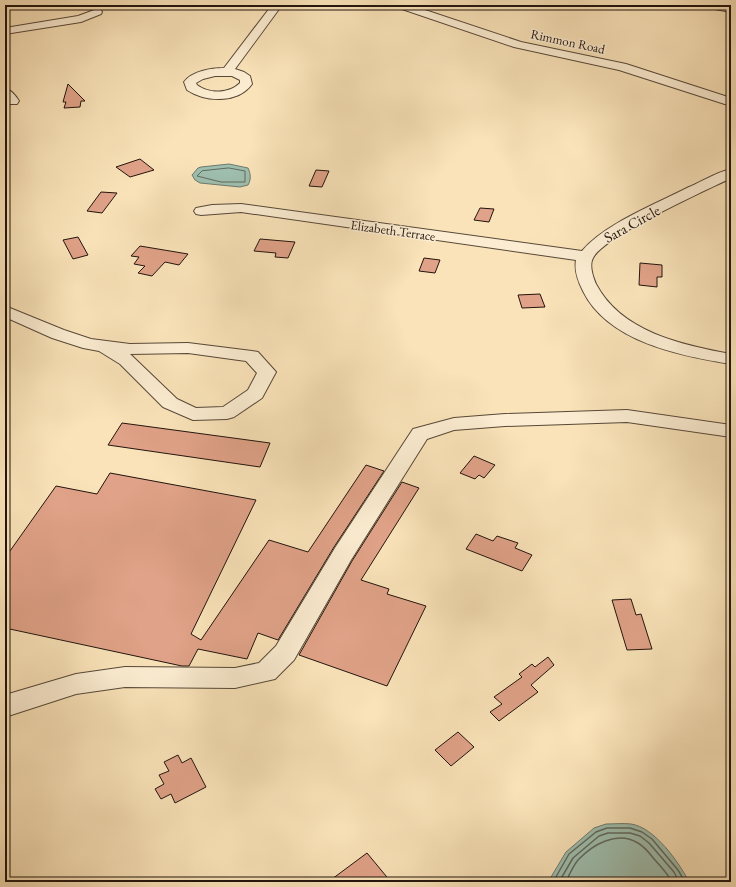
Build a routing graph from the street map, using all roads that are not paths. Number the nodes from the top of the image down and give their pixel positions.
1 (277, 5) edge
2 (400, 5) edge
3 (708, 5) edge
4 (731, 9) edge
5 (97, 12) dead end
6 (5, 31) edge
7 (228, 72) dead end
8 (731, 102) edge
9 (731, 173) edge
10 (201, 211) dead end
11 (585, 256) junction
12 (5, 311) edge
13 (104, 346) junction
14 (731, 359) edge
15 (731, 431) edge
16 (5, 706) edge

1 - 7 street
2 - 8 street, Rimmon Road
3 - 4 street
5 - 6 street
9 - 11 street, Sara Circle
10 - 11 street, Elizabeth Terrace
11 - 14 street
12 - 13 street
13 - 13 street
15 - 16 street

